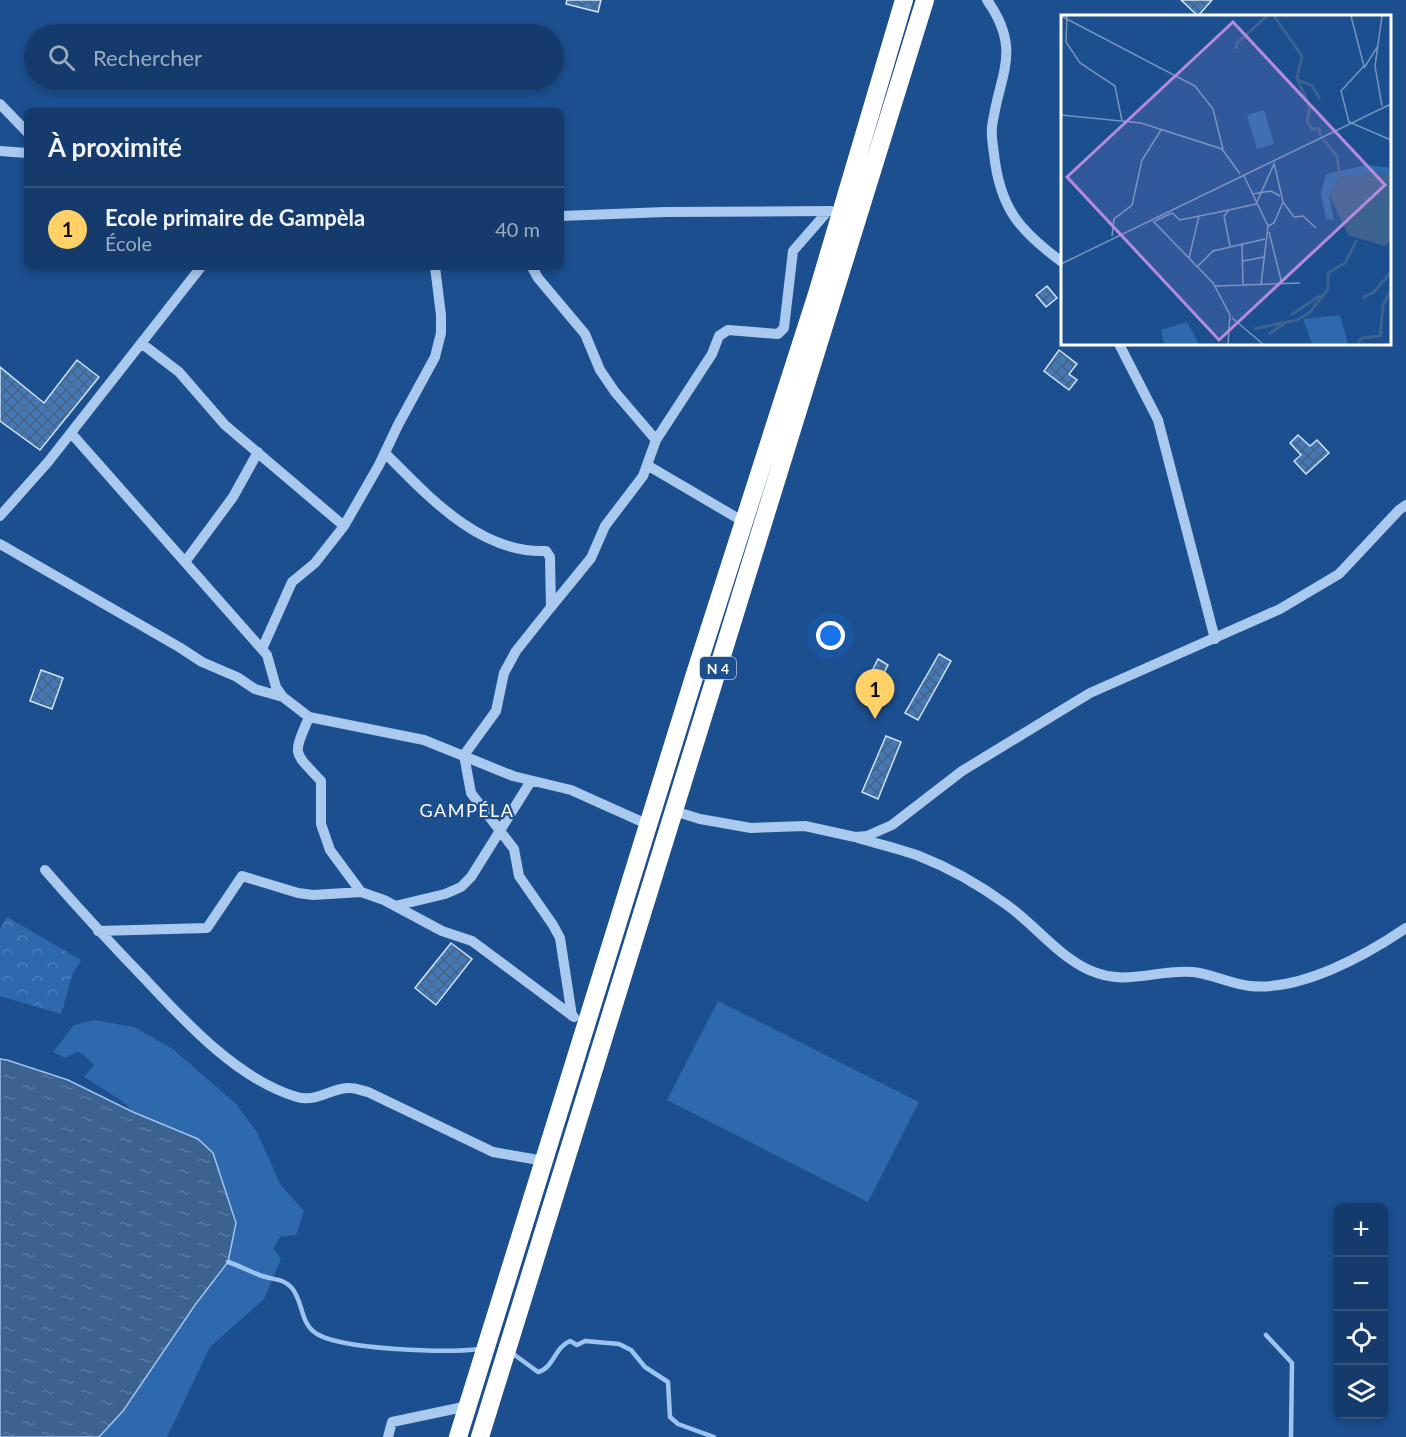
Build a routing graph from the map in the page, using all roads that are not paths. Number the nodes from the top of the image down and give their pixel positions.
1 (904, 0) edge
2 (925, 0) edge
3 (987, 0) edge
4 (0, 104) edge
5 (24, 129) edge
6 (0, 151) edge
7 (24, 153) edge
8 (834, 210) junction
9 (564, 216) edge
10 (1061, 261) edge
11 (199, 270) edge
12 (435, 270) edge
13 (534, 270) edge
14 (141, 343) junction
15 (1120, 345) edge
16 (71, 433) junction
17 (656, 440) junction
18 (258, 452) junction
19 (385, 453) junction
20 (647, 465) junction
21 (1406, 505) edge
22 (0, 516) edge
23 (744, 522) junction
24 (344, 526) junction
25 (0, 544) edge
26 (185, 562) junction
27 (551, 606) junction
28 (1215, 639) junction
29 (262, 649) junction
30 (283, 697) junction
31 (309, 717) junction
32 (464, 755) junction
33 (531, 780) junction
34 (674, 811) junction
35 (649, 825) junction
36 (500, 830) junction
37 (855, 837) junction
38 (45, 870) dead end
39 (361, 892) junction
40 (395, 906) junction
41 (1406, 928) edge
42 (98, 931) junction
43 (580, 1020) junction
44 (544, 1161) junction
45 (468, 1406) junction
46 (388, 1437) edge
47 (458, 1437) edge
48 (480, 1437) edge

1 - 8 highway, N 4
2 - 34 highway, N 4
3 - 10 street
4 - 5 street
6 - 7 street
8 - 9 street
8 - 17 street
8 - 23 highway, N 4
11 - 14 street
12 - 19 street
13 - 17 street
14 - 16 street
14 - 18 street
15 - 28 street
16 - 22 street
16 - 26 street
17 - 20 street
18 - 24 street
18 - 26 street
19 - 24 street
19 - 27 street
20 - 23 street
20 - 27 street
21 - 28 street
23 - 35 highway, N 4
24 - 29 street
25 - 30 street
26 - 29 street
27 - 32 street
28 - 37 street
29 - 30 street
30 - 31 street
31 - 32 street
31 - 39 street
32 - 33 street
32 - 36 street
33 - 35 street
33 - 36 street
34 - 37 street
34 - 48 highway, N 4
35 - 43 highway, N 4
36 - 40 street
36 - 43 street
37 - 41 street
38 - 42 street
39 - 40 street
39 - 42 street
40 - 43 street
42 - 44 street
43 - 44 highway, N 4
44 - 45 highway, N 4
45 - 46 street
45 - 47 highway, N 4

